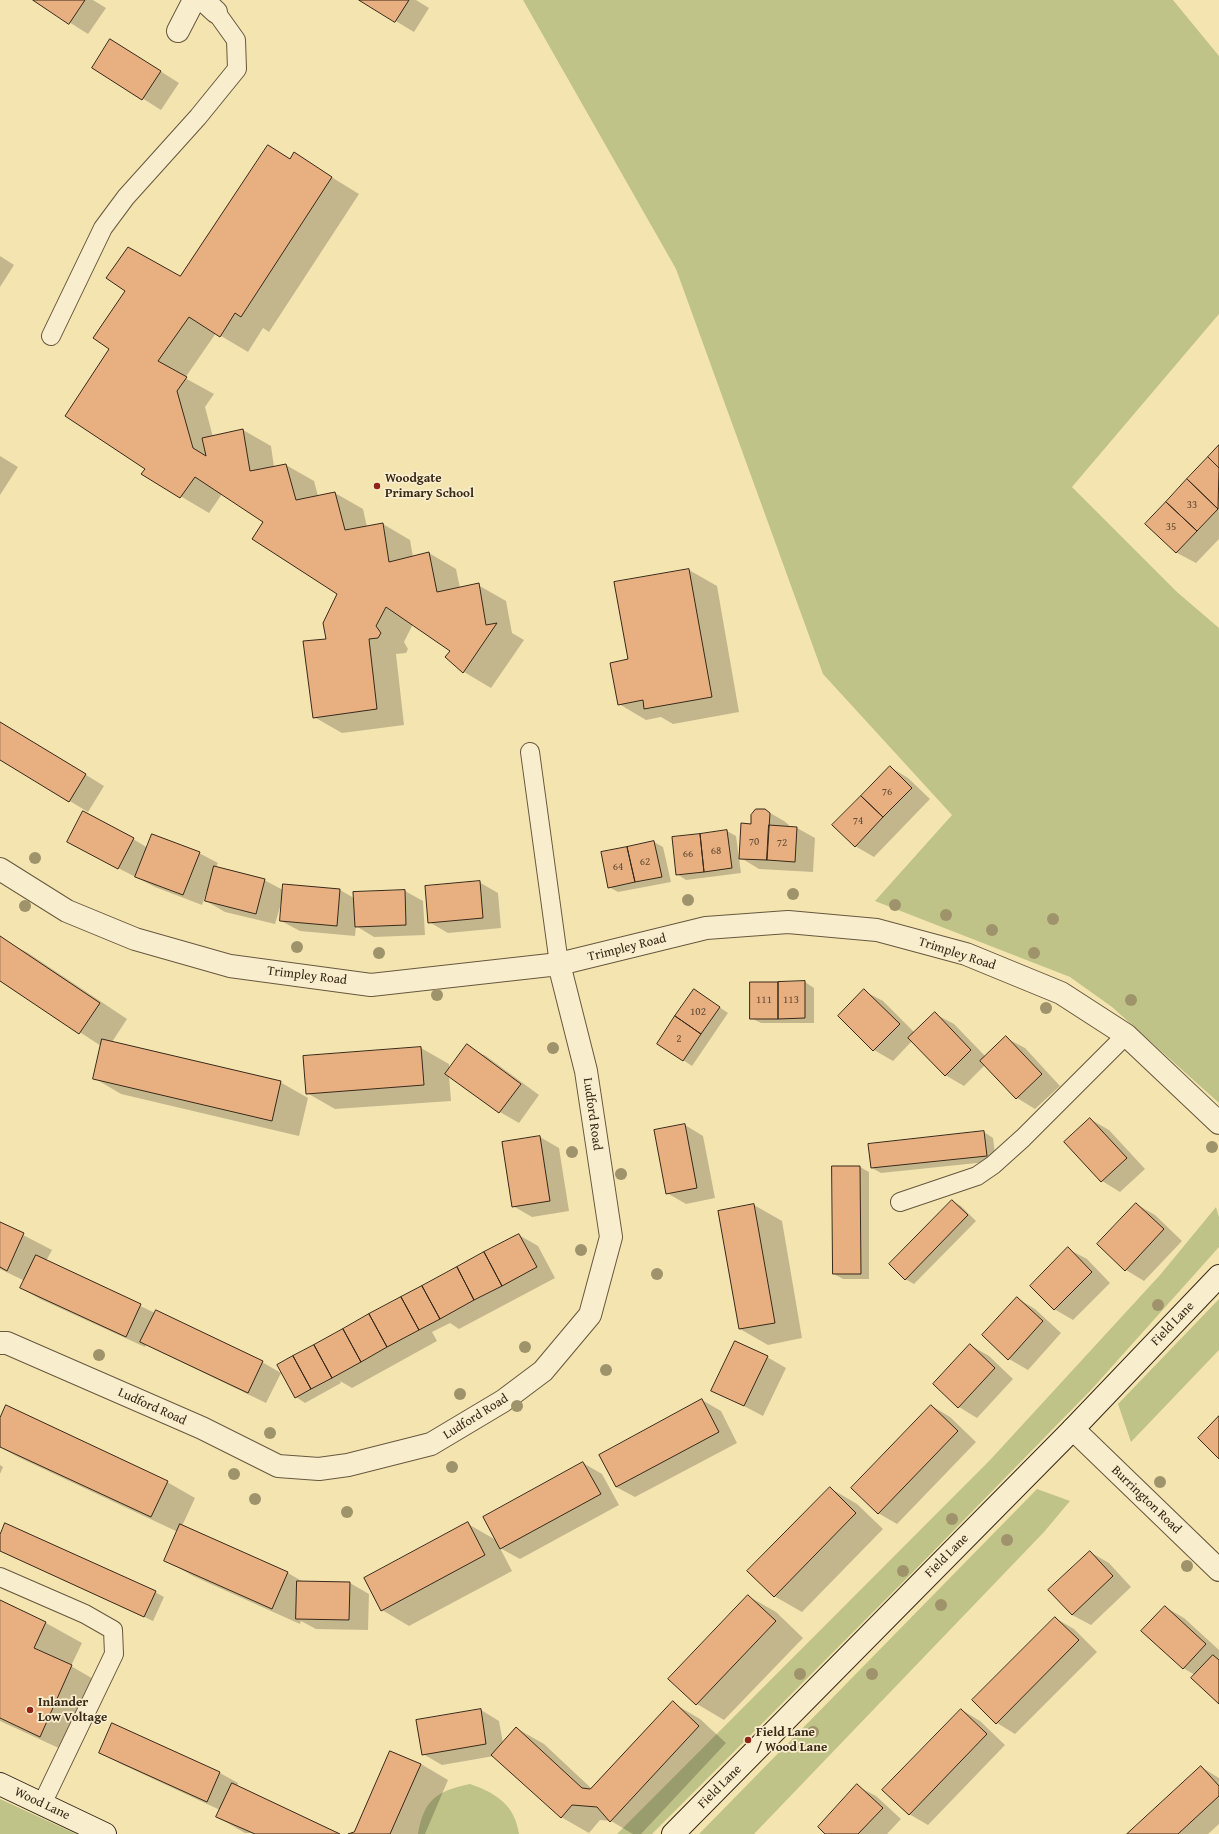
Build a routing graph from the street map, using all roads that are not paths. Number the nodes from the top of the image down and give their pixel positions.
1 (194, 0) edge
2 (210, 6) edge
3 (178, 31) dead end
4 (51, 336) dead end
5 (530, 752) dead end
6 (0, 869) edge
7 (559, 964) junction
8 (1126, 1034) junction
9 (1219, 1124) edge
10 (900, 1202) dead end
11 (1219, 1276) edge
12 (0, 1343) edge
13 (1073, 1429) junction
14 (1219, 1570) edge
15 (0, 1577) edge
16 (0, 1784) edge
17 (42, 1804) junction
18 (105, 1834) edge
19 (673, 1834) edge

1 - 3 street
2 - 4 lane
5 - 7 lane
6 - 7 street, Trimpley Road
7 - 8 street, Trimpley Road
7 - 12 street, Ludford Road
8 - 9 street, Trimpley Road
8 - 10 lane
11 - 13 street, Field Lane
13 - 14 street, Burrington Road
13 - 19 street, Field Lane
15 - 17 lane
16 - 17 street, Wood Lane
17 - 18 street, Wood Lane

